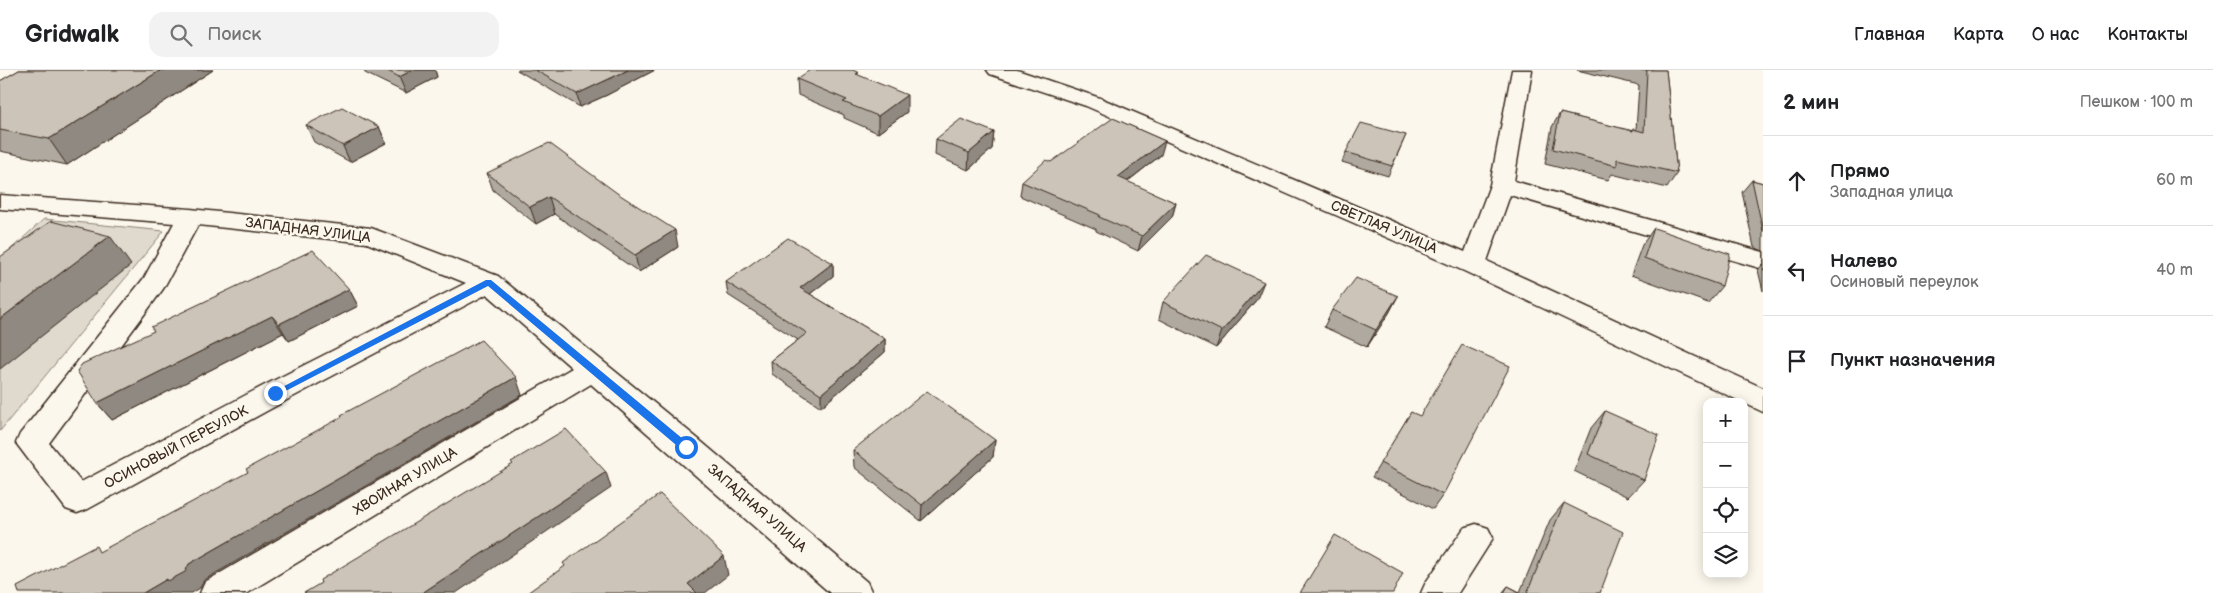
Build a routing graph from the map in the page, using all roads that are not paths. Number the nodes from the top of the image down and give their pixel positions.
1 (997, 70) edge
2 (1522, 70) edge
3 (1502, 185) junction
4 (0, 202) edge
5 (190, 217) junction
6 (1763, 261) edge
7 (1473, 265) junction
8 (488, 282) junction
9 (593, 369) junction
10 (1763, 401) edge
11 (1476, 538) dead end
12 (218, 593) edge
13 (855, 593) edge
14 (1438, 593) edge

1 - 7 street, СВЕТЛАЯ УЛИЦА
2 - 3 street
3 - 6 street
3 - 7 street
4 - 5 street, ЗАПАДНАЯ УЛИЦА
5 - 8 street, ЗАПАДНАЯ УЛИЦА
5 - 8 street, ОСИНОВЫЙ ПЕРЕУЛОК
7 - 10 street, СВЕТЛАЯ УЛИЦА
8 - 9 street, ЗАПАДНАЯ УЛИЦА
9 - 12 street, ХВОЙНАЯ УЛИЦА
9 - 13 street, ЗАПАДНАЯ УЛИЦА
11 - 14 street

